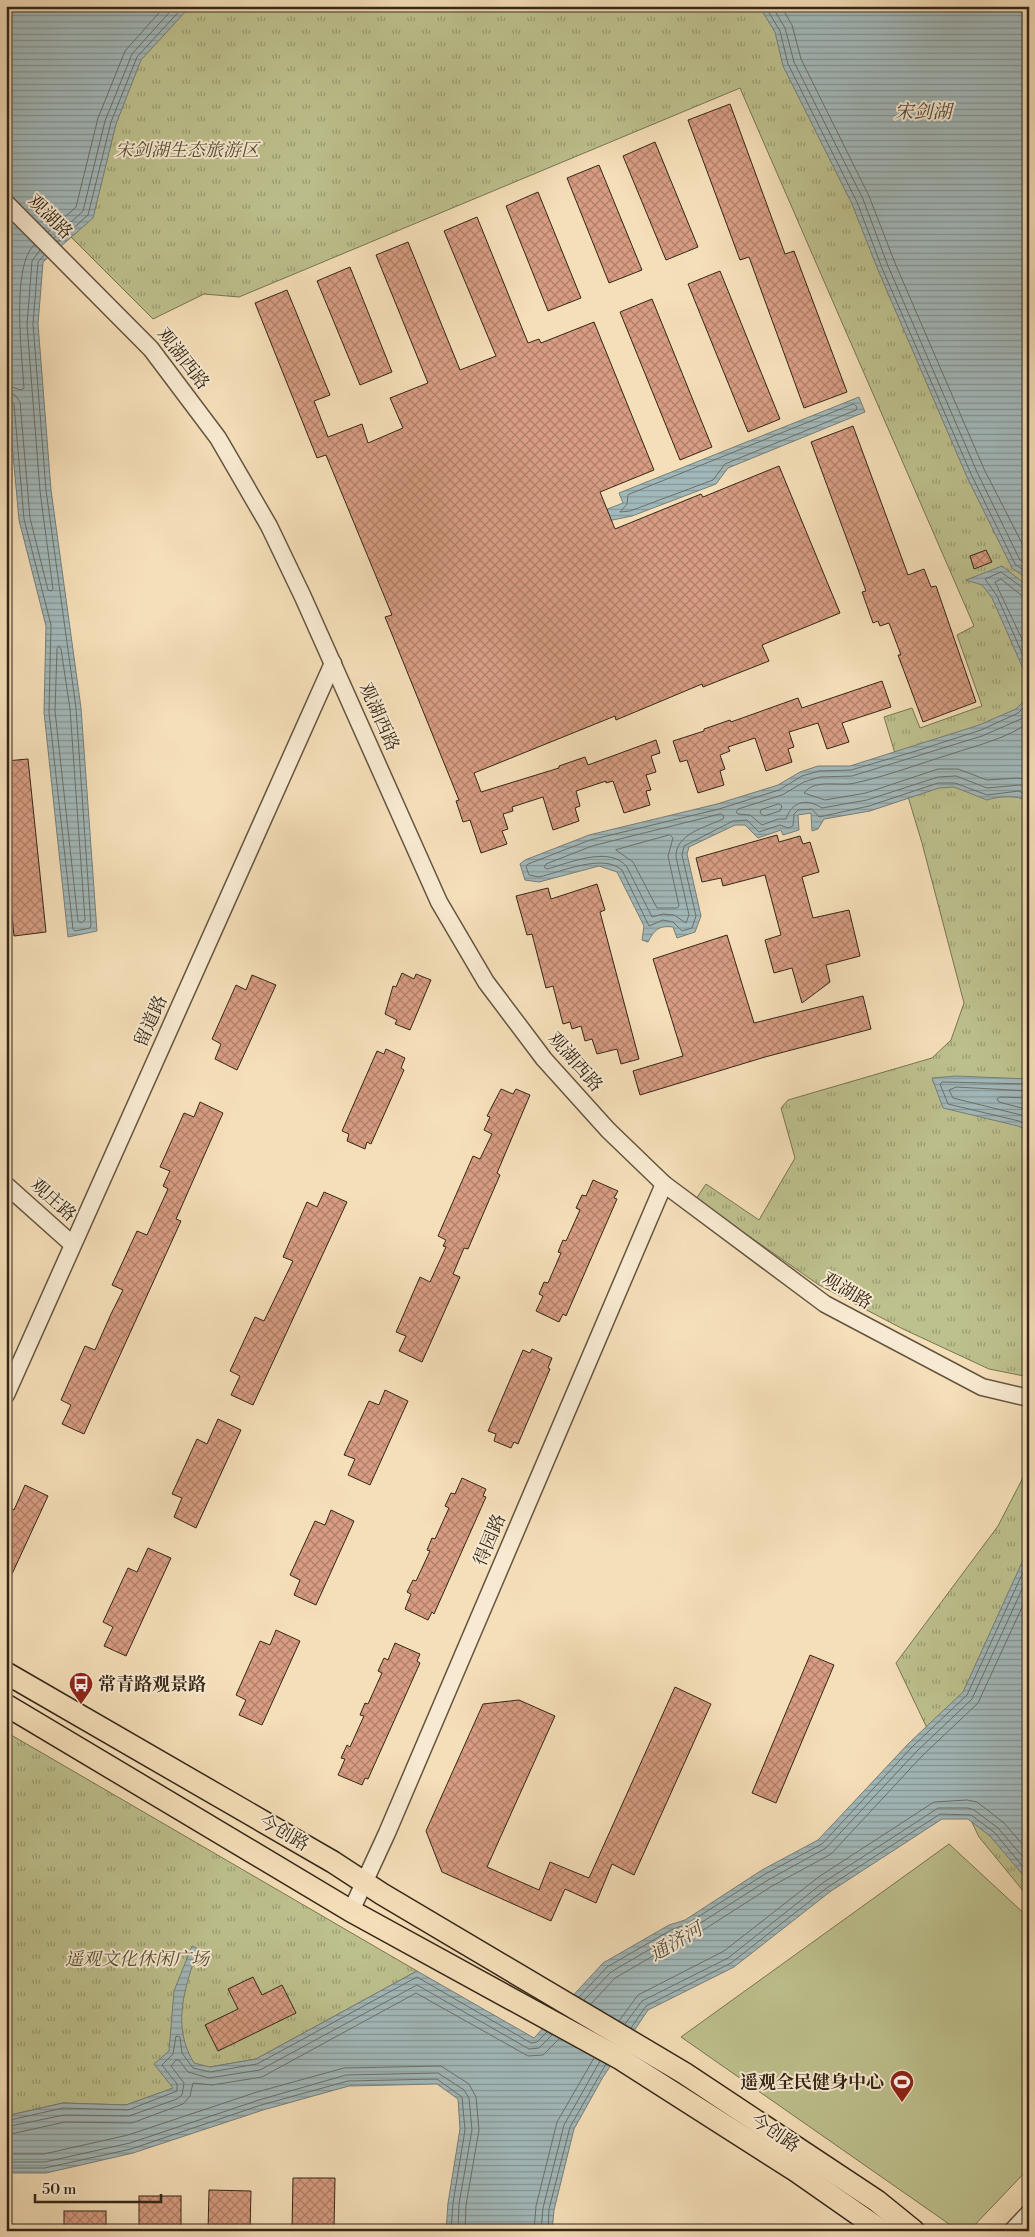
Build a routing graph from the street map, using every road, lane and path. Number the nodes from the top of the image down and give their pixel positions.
1 (6, 203) edge
2 (65, 261) joint
3 (333, 663) junction
4 (664, 1184) junction
5 (6, 1185) edge
6 (72, 1244) junction
7 (6, 1395) edge
8 (1029, 1398) edge
9 (6, 1673) edge
10 (6, 1705) edge
11 (365, 1882) junction
12 (352, 1911) junction
13 (1029, 2213) edge
14 (882, 2231) edge
15 (914, 2231) edge
16 (1012, 2231) edge

1 - 2 street, 观湖路
2 - 3 street, 观湖西路
3 - 4 street, 观湖西路
3 - 6 street, 留道路
4 - 8 street, 观湖路
4 - 11 street, 得园路
5 - 6 street, 观庄路
6 - 7 street, 留道路
9 - 11 main road, 今创路
10 - 12 main road, 今创路
11 - 12 street, 得园路
11 - 15 main road, 今创路
12 - 14 main road, 今创路
13 - 16 street

